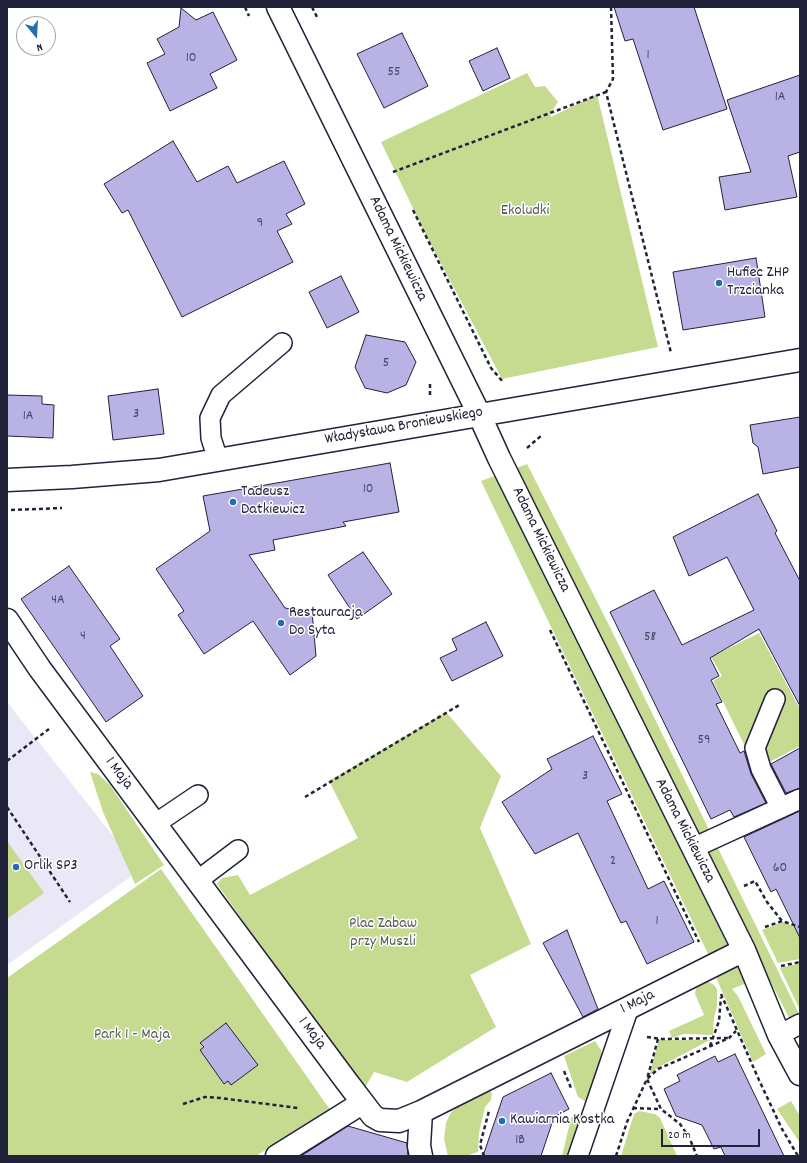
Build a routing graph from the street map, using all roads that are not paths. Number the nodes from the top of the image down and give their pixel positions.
1 (278, 7) edge
2 (282, 343) dead end
3 (800, 360) edge
4 (479, 414) junction
5 (218, 460) junction
6 (7, 480) edge
7 (7, 620) edge
8 (775, 699) dead end
9 (198, 795) dead end
10 (800, 799) edge
11 (781, 808) junction
12 (155, 824) junction
13 (692, 848) junction
14 (238, 850) dead end
15 (197, 881) junction
16 (744, 950) junction
17 (629, 1007) junction
18 (800, 1024) edge
19 (779, 1034) junction
20 (800, 1074) edge
21 (362, 1103) junction
22 (421, 1112) junction
23 (277, 1156) edge
24 (422, 1156) edge
25 (578, 1156) edge

1 - 4 street, Adama Mickiewicza
2 - 5 lane
3 - 4 street, Władysława Broniewskiego
4 - 5 street, Władysława Broniewskiego
4 - 13 street, Adama Mickiewicza
5 - 6 street, Władysława Broniewskiego
7 - 12 street, 1 Maja
8 - 11 lane
9 - 12 lane
10 - 11 lane
11 - 13 lane
12 - 15 street, 1 Maja
13 - 16 street, Adama Mickiewicza
14 - 15 lane
15 - 21 street, 1 Maja
16 - 17 street, 1 Maja
16 - 19 street, Adama Mickiewicza
17 - 22 street, 1 Maja
17 - 25 lane
18 - 19 lane
19 - 20 street, Adama Mickiewicza
21 - 22 street, 1 Maja
21 - 23 street
22 - 24 street

